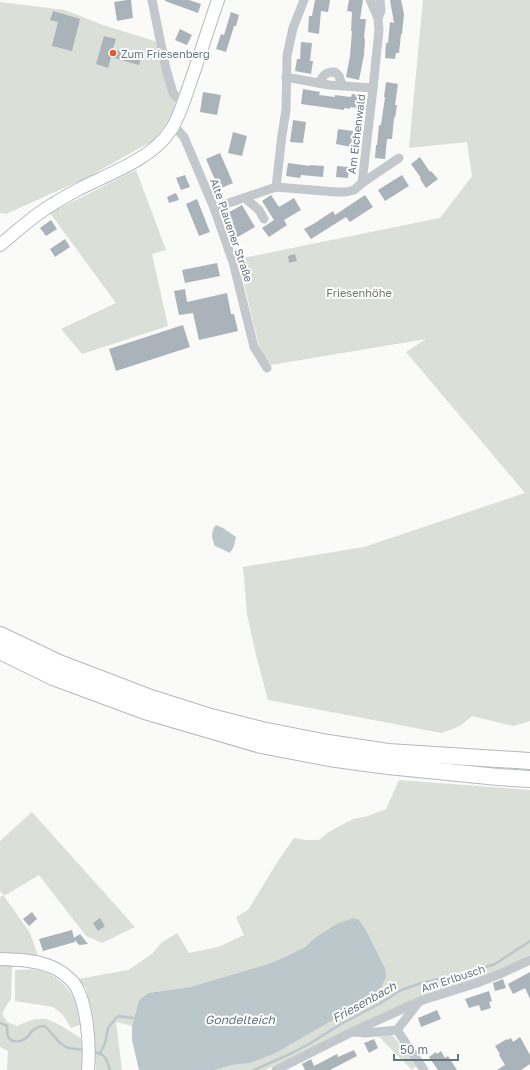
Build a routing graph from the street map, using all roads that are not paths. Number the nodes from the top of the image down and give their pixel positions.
1 (152, 0) edge
2 (218, 0) edge
3 (304, 0) edge
4 (370, 0) edge
5 (380, 0) edge
6 (378, 18) junction
7 (286, 78) junction
8 (319, 83) junction
9 (342, 85) junction
10 (373, 88) junction
11 (183, 104) junction
12 (174, 126) junction
13 (399, 158) dead end
14 (362, 183) junction
15 (276, 187) junction
16 (245, 198) junction
17 (214, 208) junction
18 (264, 219) dead end
19 (0, 245) edge
20 (267, 368) dead end
21 (0, 635) edge
22 (0, 651) edge
23 (530, 761) edge
24 (530, 779) edge
25 (0, 959) edge
26 (530, 960) edge
27 (420, 1001) junction
28 (396, 1030) junction
29 (352, 1032) junction
30 (89, 1066) edge
31 (276, 1070) edge
32 (424, 1070) edge

1 - 11 street
2 - 11 main road
3 - 7 street
4 - 6 street, Am Eichenwald
5 - 6 street, Am Eichenwald
6 - 10 street, Am Eichenwald
7 - 8 street, Am Eichenwald
7 - 15 street
8 - 9 street, Am Eichenwald
8 - 9 street, Am Eichenwald
9 - 10 street, Am Eichenwald
10 - 14 street, Am Eichenwald
11 - 12 main road
12 - 17 street, Alte Plauener Straße
12 - 19 main road
13 - 14 street, Am Eichenwald
14 - 15 street, Am Eichenwald
15 - 16 street, Am Eichenwald
16 - 17 street, Am Eichenwald
16 - 18 street
17 - 20 street, Alte Plauener Straße
21 - 23 highway
22 - 24 highway
25 - 30 main road
26 - 27 street, Am Erlbusch
27 - 28 street
27 - 29 street, Am Erlbusch
28 - 29 street
28 - 32 street
29 - 31 street, Am Erlbusch

